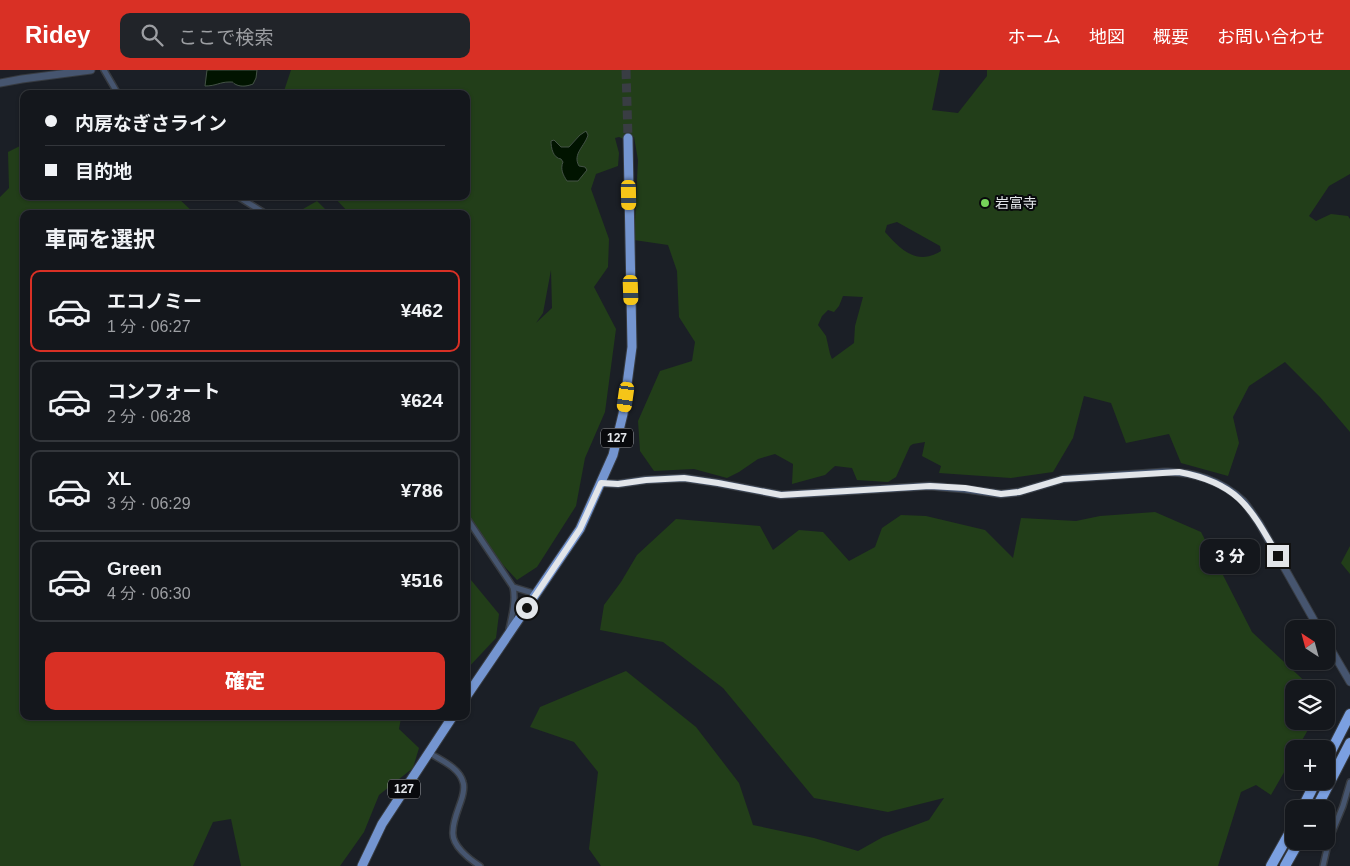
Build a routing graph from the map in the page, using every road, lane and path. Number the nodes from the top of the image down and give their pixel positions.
1 (91, 70) edge
2 (104, 70) edge
3 (0, 83) edge
4 (116, 90) edge
5 (628, 138) tunnel mouth
6 (243, 200) edge
7 (260, 210) edge
8 (601, 483) junction
9 (470, 523) edge
10 (512, 587) junction
11 (536, 594) junction
12 (1314, 620) edge
13 (508, 635) junction
14 (1335, 656) edge
15 (1350, 682) edge
16 (470, 690) edge
17 (1350, 714) edge
18 (450, 720) edge
19 (1335, 743) edge
20 (1350, 743) edge
21 (428, 752) junction
22 (1350, 782) edge
23 (1321, 800) edge
24 (1285, 840) edge
25 (1294, 850) edge
26 (362, 866) edge
27 (480, 866) edge
28 (1271, 866) edge
29 (1285, 866) edge
30 (1323, 866) edge

1 - 3 street
2 - 4 street
5 - 8 highway, 127
6 - 7 street
8 - 11 highway, 127
8 - 12 street
9 - 10 street
10 - 11 street
10 - 13 street
11 - 13 highway, 127
13 - 16 highway, 127
14 - 15 street
17 - 19 highway
18 - 21 highway, 127
20 - 23 highway
21 - 26 highway, 127
21 - 27 street
22 - 30 street
24 - 28 highway
25 - 29 highway

